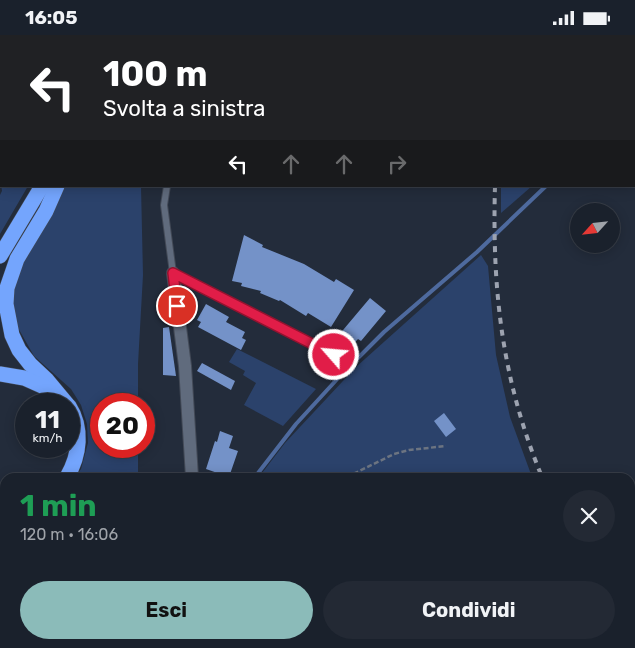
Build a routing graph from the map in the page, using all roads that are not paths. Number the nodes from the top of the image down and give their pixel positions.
1 (41, 187) edge
2 (52, 187) edge
3 (57, 187) edge
4 (167, 187) edge
5 (0, 257) edge
6 (173, 273) junction
7 (0, 274) edge
8 (334, 355) dead end
9 (0, 374) edge
10 (50, 393) edge
11 (58, 393) edge
12 (76, 458) edge
13 (70, 473) edge
14 (192, 473) edge

1 - 5 highway
2 - 7 highway
3 - 11 highway
4 - 6 lane
6 - 8 lane
6 - 14 street
9 - 10 highway
12 - 13 highway

